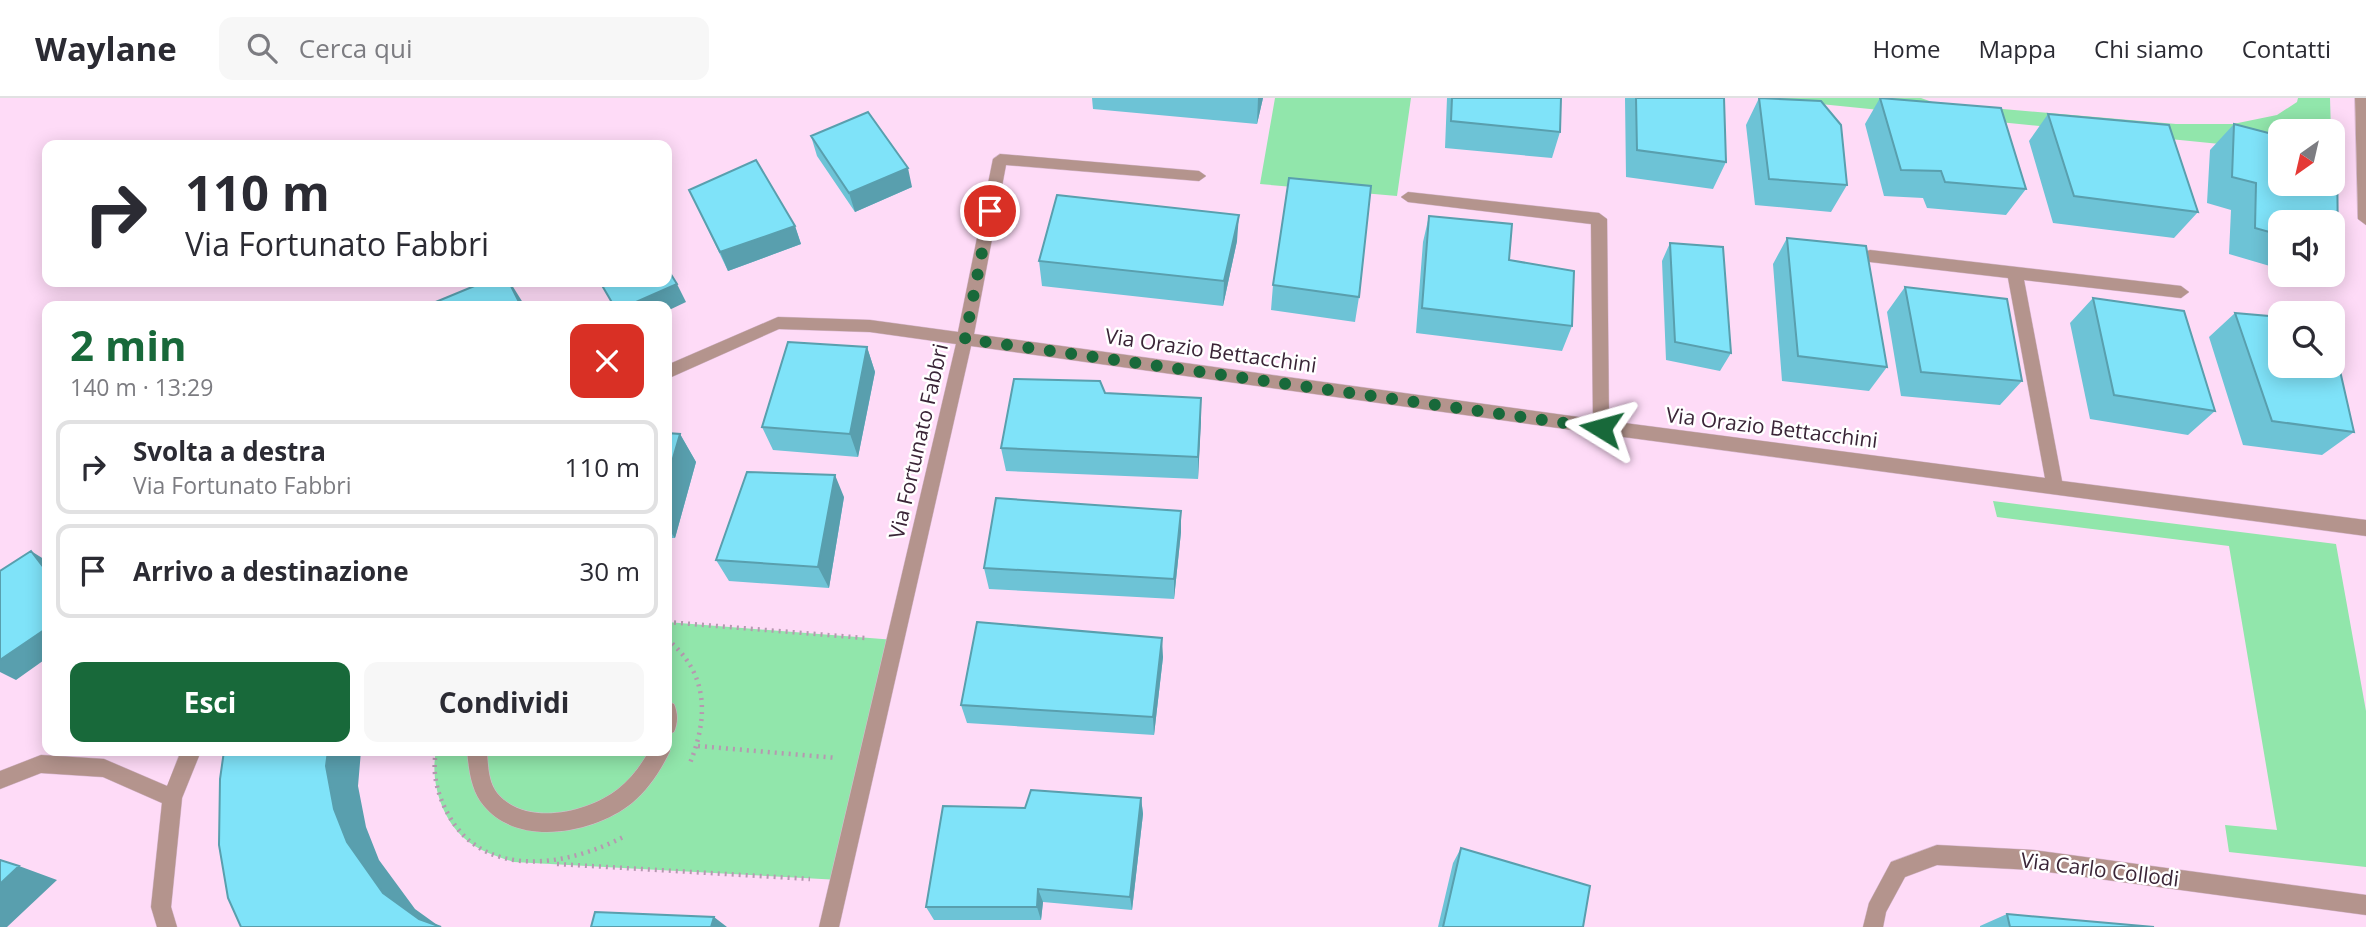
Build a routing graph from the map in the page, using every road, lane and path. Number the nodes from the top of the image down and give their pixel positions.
1 (2362, 98) edge
2 (1199, 176) dead end
3 (1408, 197) dead end
4 (2366, 219) edge
5 (1870, 256) edge
6 (2015, 274) junction
7 (2181, 292) dead end
8 (965, 339) junction
9 (672, 370) edge
10 (1601, 428) junction
11 (2055, 488) junction
12 (2366, 528) edge
13 (672, 622) edge
14 (895, 640) junction
15 (698, 746) dead end
16 (189, 756) edge
17 (436, 756) edge
18 (477, 756) edge
19 (657, 756) edge
20 (867, 760) junction
21 (0, 780) edge
22 (172, 798) junction
23 (486, 853) dead end
24 (514, 862) dead end
25 (840, 880) junction
26 (2366, 905) edge
27 (167, 927) edge
28 (829, 927) edge
29 (1873, 927) edge

1 - 4 street
2 - 8 street, Via Fortunato Fabbri
3 - 10 street
5 - 6 street
6 - 7 street
6 - 11 street
8 - 9 street, Via Orazio Bettacchini
8 - 10 street, Via Orazio Bettacchini
8 - 14 street, Via Fortunato Fabbri
10 - 11 street, Via Orazio Bettacchini
11 - 12 street, Via Orazio Bettacchini
13 - 14 path
14 - 20 street, Via Fortunato Fabbri
15 - 20 path
16 - 22 street
17 - 23 path
18 - 19 street
20 - 25 street, Via Fortunato Fabbri
21 - 22 street
22 - 27 street
24 - 25 path
25 - 28 street, Via Fortunato Fabbri
26 - 29 street, Via Carlo Collodi

